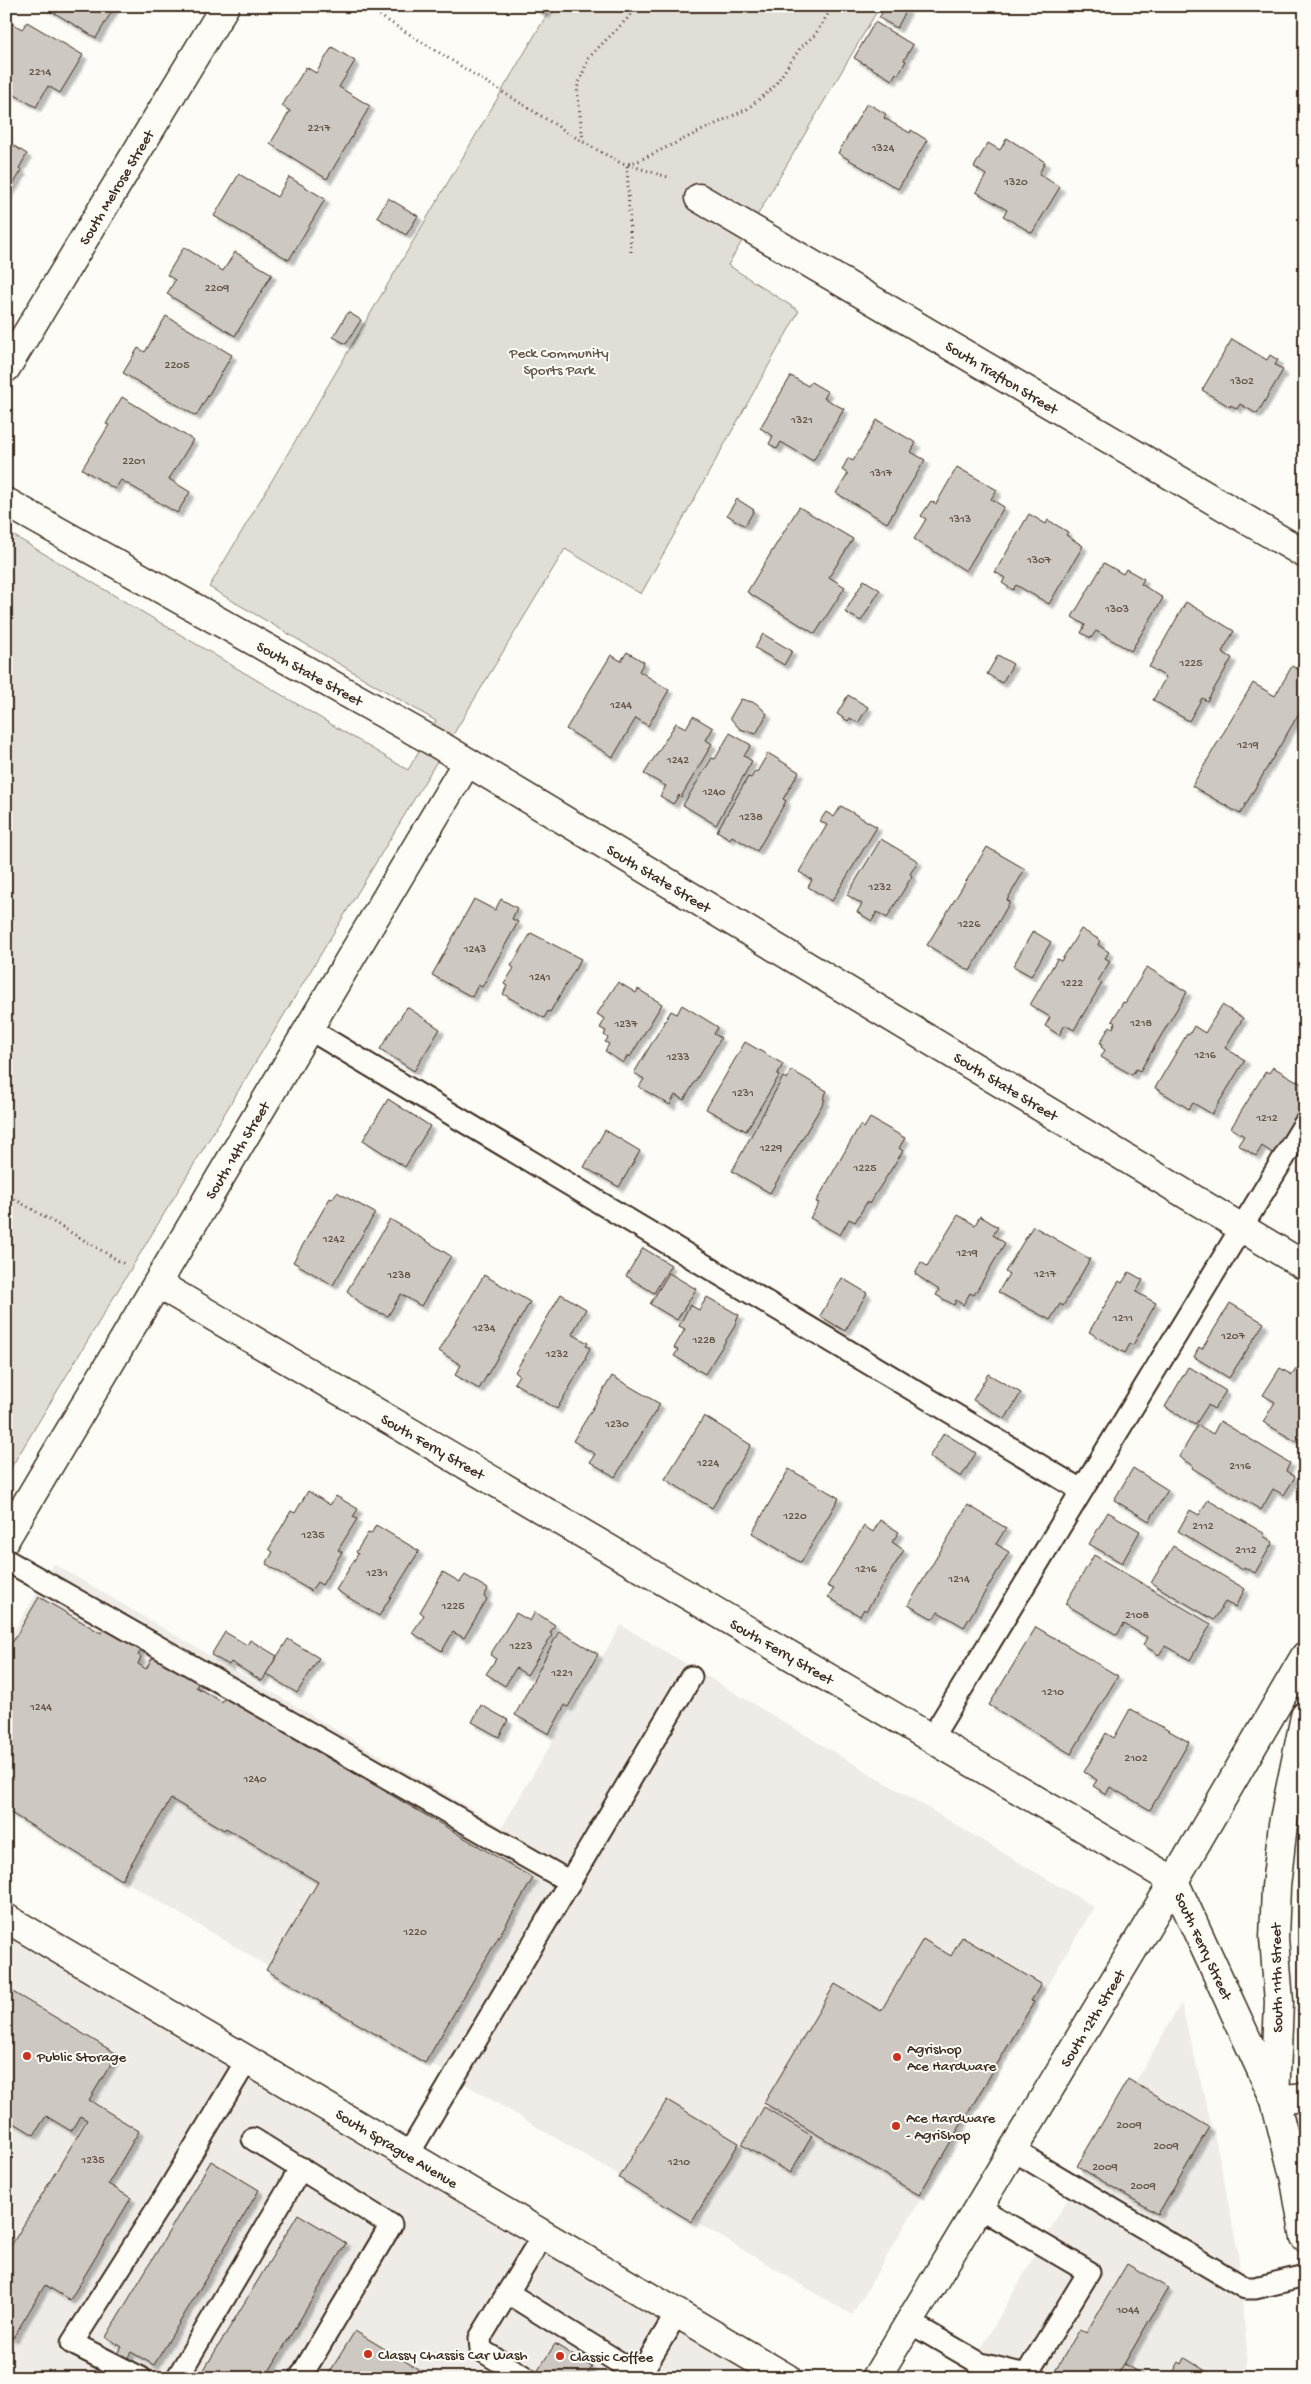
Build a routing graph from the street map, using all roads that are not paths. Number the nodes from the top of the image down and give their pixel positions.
1 (225, 6) edge
2 (699, 198) road end
3 (6, 368) edge
4 (6, 502) edge
5 (1305, 554) edge
6 (467, 762) junction
7 (309, 1029) junction
8 (1305, 1123) edge
9 (1241, 1227) junction
10 (1305, 1266) edge
11 (158, 1284) junction
12 (1081, 1490) junction
13 (6, 1538) edge
14 (6, 1560) edge
15 (1305, 1656) edge
16 (691, 1677) dead end
17 (1305, 1716) edge
18 (931, 1739) junction
19 (1174, 1881) junction
20 (570, 1882) junction
21 (6, 1918) edge
22 (247, 2060) junction
23 (1305, 2097) edge
24 (1275, 2100) junction
25 (253, 2139) dead end
26 (1013, 2150) junction
27 (408, 2155) junction
28 (301, 2168) junction
29 (978, 2207) junction
30 (543, 2234) junction
31 (1305, 2238) edge
32 (1305, 2276) edge
33 (508, 2293) junction
34 (677, 2313) junction
35 (909, 2322) junction
36 (641, 2377) edge
37 (140, 2378) edge
38 (176, 2378) edge
39 (300, 2378) edge
40 (526, 2378) edge
41 (787, 2378) edge
42 (876, 2378) edge

1 - 3 street, South Melrose Street
2 - 5 street, South Trafton Street
4 - 6 street, South State Street
6 - 7 street, South 14th Street
6 - 9 street, South State Street
7 - 11 street, South 14th Street
7 - 12 lane
8 - 9 lane
9 - 10 street, South State Street
9 - 12 lane
11 - 13 street, South 14th Street
11 - 18 street, South Ferry Street
12 - 18 lane
14 - 20 lane
15 - 19 street, South 12th Street
16 - 20 lane
17 - 24 street, South 11th Street
18 - 19 street, South Ferry Street
19 - 24 street, South Ferry Street
19 - 26 street, South 12th Street
20 - 27 lane
21 - 22 street, South Sprague Avenue
22 - 27 street, South Sprague Avenue
22 - 37 lane
23 - 24 street
24 - 31 street, South 11th Street
25 - 28 lane
26 - 29 street, South 12th Street
26 - 32 lane
27 - 30 street, South Sprague Avenue
28 - 38 lane
28 - 39 lane
29 - 35 street, South 12th Street
29 - 35 lane
30 - 33 lane
30 - 34 street, South Sprague Avenue
33 - 36 lane
33 - 40 lane
34 - 36 lane
34 - 41 street, South Sprague Avenue
35 - 42 street, South 12th Street

